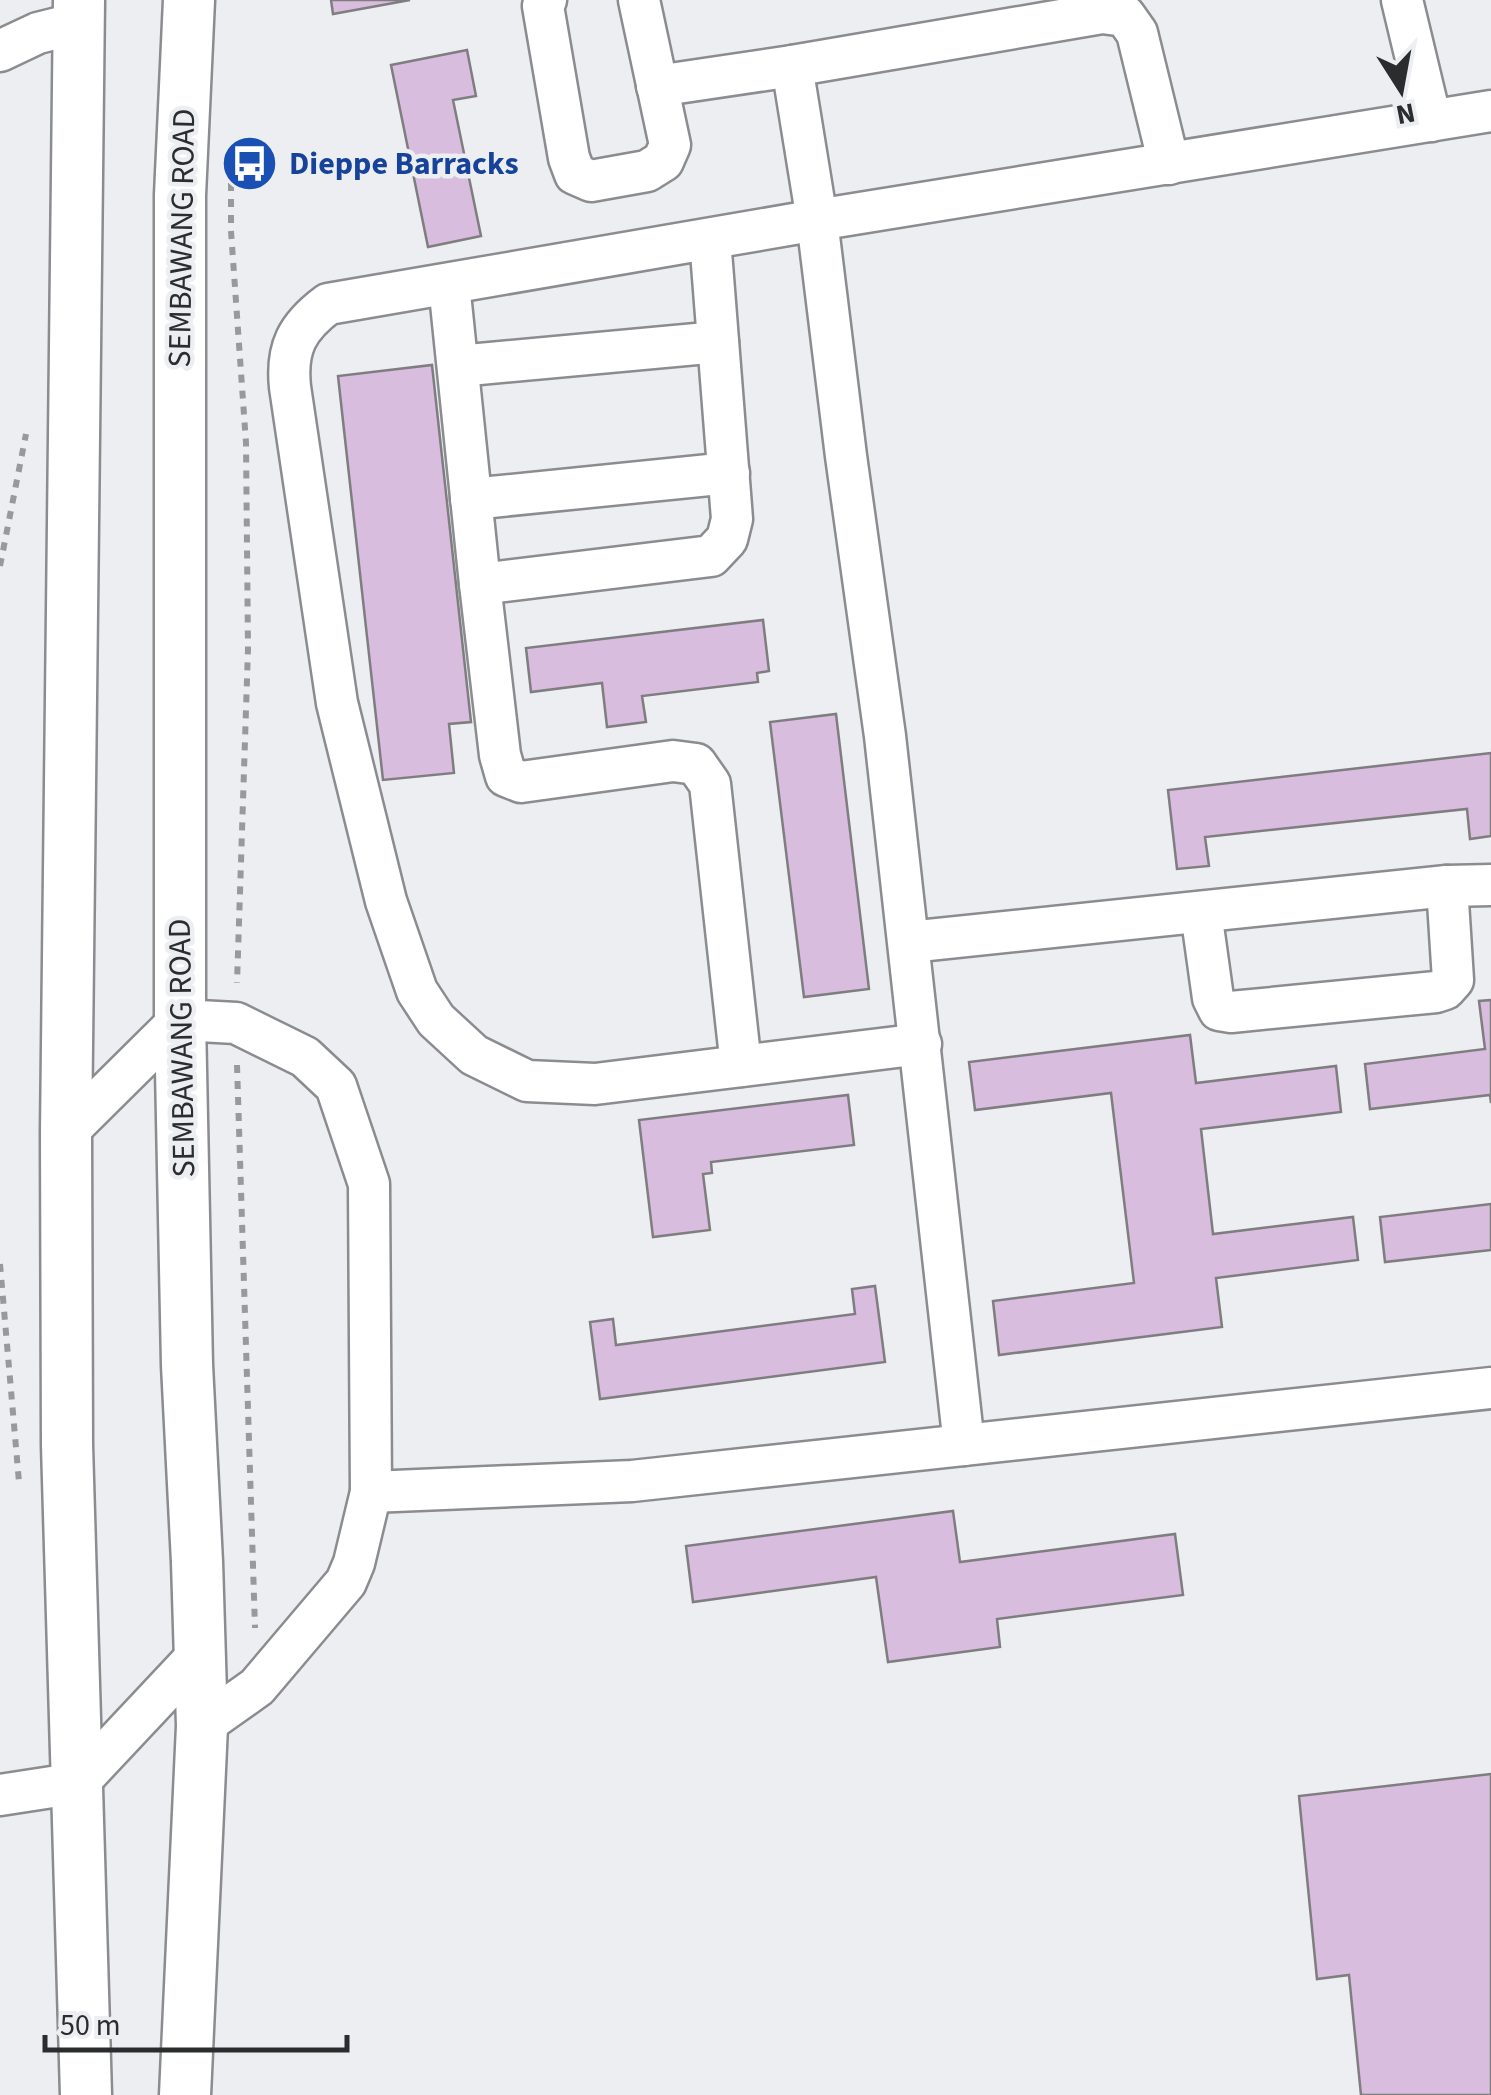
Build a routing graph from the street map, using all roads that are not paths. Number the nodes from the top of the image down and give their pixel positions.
1 (189, 0) edge
2 (546, 0) edge
3 (639, 0) edge
4 (1402, 0) edge
5 (78, 11) edge
6 (0, 51) edge
7 (792, 66) junction
8 (657, 86) junction
9 (1491, 111) edge
10 (1431, 121) junction
11 (1169, 164) junction
12 (817, 220) junction
13 (710, 239) junction
14 (449, 284) junction
15 (718, 342) junction
16 (458, 366) junction
17 (729, 473) junction
18 (471, 499) junction
19 (480, 584) junction
20 (1491, 885) edge
21 (1447, 886) junction
22 (1202, 912) junction
23 (909, 942) junction
24 (180, 1020) junction
25 (921, 1044) junction
26 (740, 1066) junction
27 (66, 1133) junction
28 (1491, 1388) edge
29 (964, 1445) junction
30 (371, 1492) junction
31 (200, 1653) junction
32 (202, 1726) junction
33 (78, 1783) junction
34 (0, 1794) edge
35 (86, 2095) edge
36 (184, 2095) edge

1 - 24 main road, SEMBAWANG ROAD
2 - 8 street
3 - 8 street
4 - 10 street
5 - 6 street
5 - 27 main road
7 - 8 street
7 - 11 street
7 - 12 street
9 - 10 street
10 - 11 street
11 - 12 street
12 - 13 street
12 - 23 street
13 - 14 street
13 - 15 street
14 - 16 street
14 - 26 street
15 - 16 street
15 - 17 street
16 - 18 street
17 - 18 street
17 - 19 street
18 - 19 street
19 - 26 street
20 - 21 street
21 - 22 street
21 - 22 street
22 - 23 street
23 - 25 street
24 - 27 street
24 - 30 street
24 - 31 main road, SEMBAWANG ROAD
25 - 26 street
25 - 29 street
27 - 33 main road
28 - 29 street
29 - 30 street
30 - 32 street
31 - 32 main road, SEMBAWANG ROAD
31 - 33 street
32 - 36 main road, SEMBAWANG ROAD
33 - 34 street
33 - 35 main road

